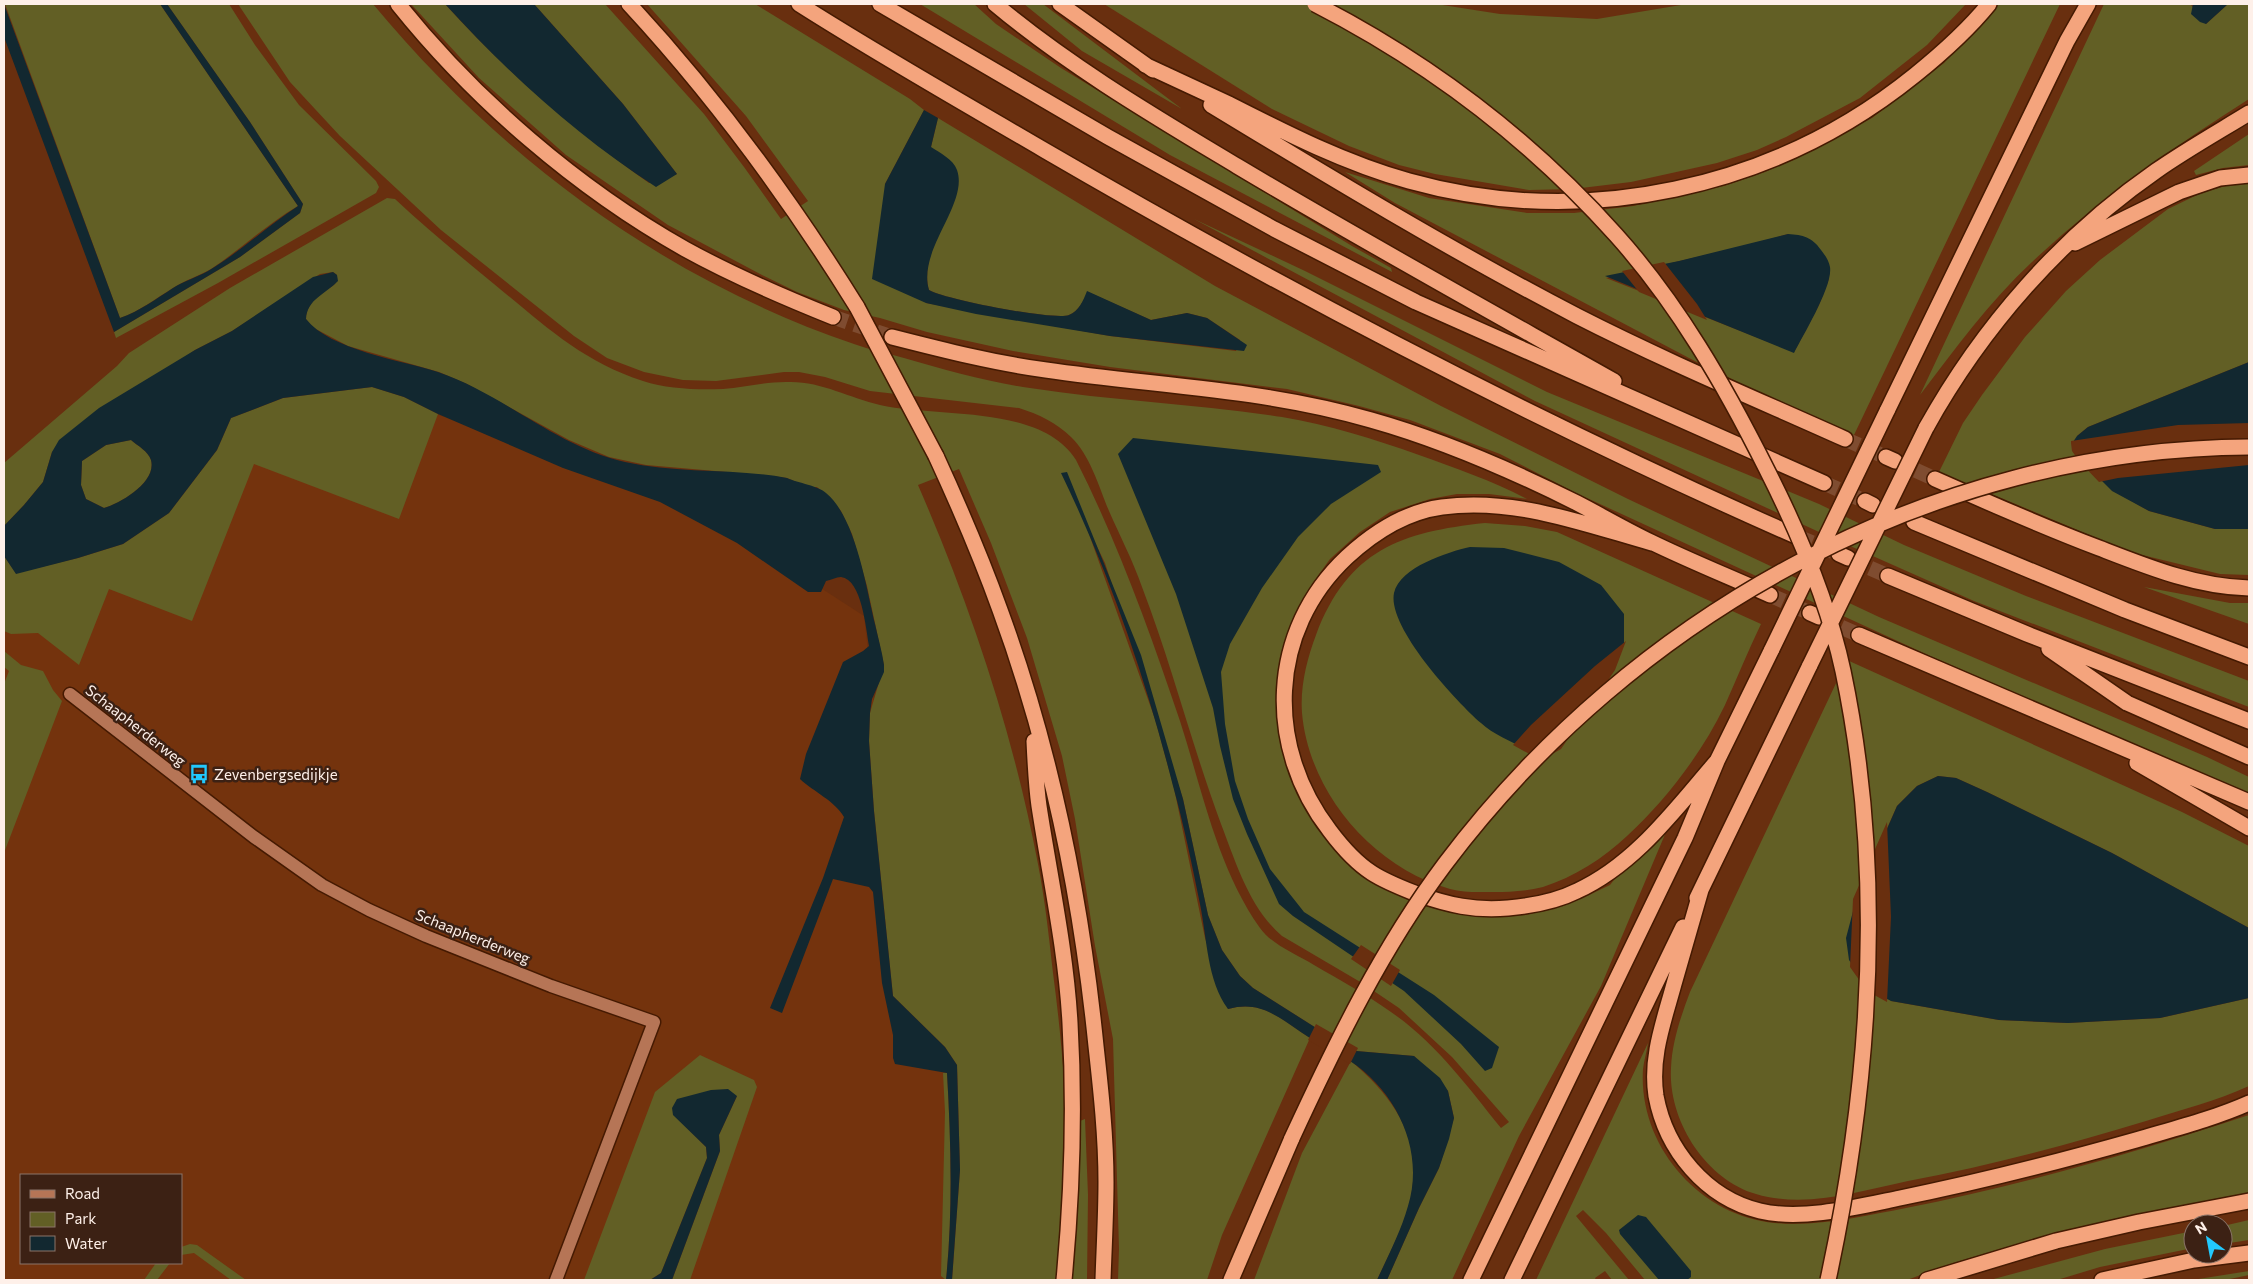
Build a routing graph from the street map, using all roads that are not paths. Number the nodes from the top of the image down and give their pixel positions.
1 (398, 4) edge
2 (629, 4) edge
3 (799, 4) edge
4 (880, 4) edge
5 (995, 4) edge
6 (1060, 4) edge
7 (1315, 4) edge
8 (1989, 4) edge
9 (2082, 4) edge
10 (2088, 4) edge
11 (2067, 41) junction
12 (1145, 65) junction
13 (2249, 113) edge
14 (2249, 175) edge
15 (2062, 249) junction
16 (833, 317) tunnel mouth
17 (892, 337) tunnel mouth
18 (1694, 426) junction
19 (1845, 439) tunnel mouth
20 (2249, 447) edge
21 (1935, 479) tunnel mouth
22 (1824, 483) tunnel mouth
23 (1914, 522) dead end
24 (1798, 537) tunnel mouth
25 (1652, 543) junction
26 (1888, 576) tunnel mouth
27 (2249, 588) edge
28 (1770, 595) tunnel mouth
29 (2027, 634) junction
30 (1860, 635) tunnel mouth
31 (2249, 657) edge
32 (70, 694) dead end
33 (1031, 705) junction
34 (2249, 721) edge
35 (2086, 733) junction
36 (2249, 757) edge
37 (1717, 761) junction
38 (2249, 802) edge
39 (2249, 828) edge
40 (1701, 890) junction
41 (2249, 1103) edge
42 (2249, 1201) edge
43 (2249, 1253) edge
44 (556, 1280) edge
45 (1064, 1280) edge
46 (1103, 1280) edge
47 (1231, 1280) edge
48 (1471, 1280) edge
49 (1512, 1280) edge
50 (1828, 1280) edge
51 (1927, 1280) edge
52 (2102, 1280) edge

1 - 16 highway
2 - 33 highway, bridge
3 - 24 highway
4 - 18 highway
5 - 18 highway
6 - 12 highway
7 - 50 highway, bridge
8 - 12 highway
9 - 11 highway
10 - 11 highway
11 - 37 highway, bridge
12 - 19 highway
13 - 15 highway
14 - 15 highway
15 - 40 highway, bridge
17 - 25 highway
18 - 22 highway
20 - 47 highway, bridge
21 - 27 highway
23 - 31 highway
25 - 28 highway
25 - 37 highway
26 - 29 highway
29 - 34 highway
29 - 36 highway
30 - 35 highway
32 - 44 street, Schaapherderweg
33 - 45 highway
33 - 46 highway
35 - 38 highway
35 - 39 highway
37 - 48 highway
40 - 41 highway
40 - 49 highway
42 - 51 highway
43 - 52 highway

